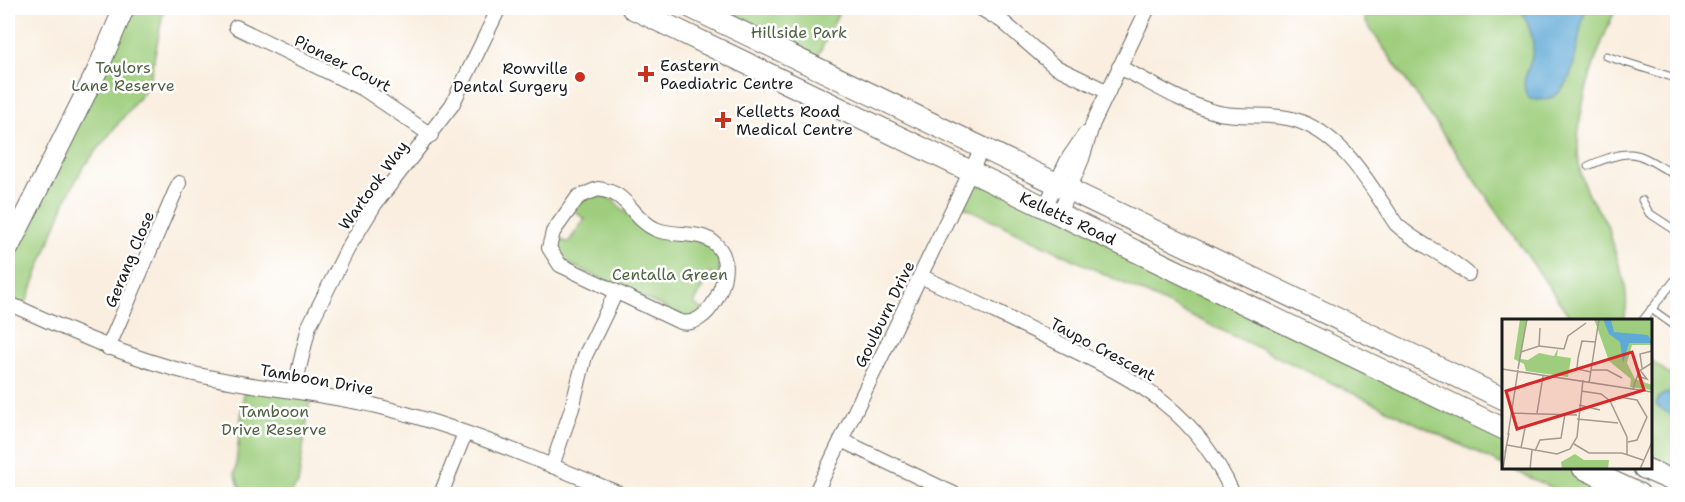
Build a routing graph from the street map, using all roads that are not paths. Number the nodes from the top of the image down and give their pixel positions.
1 (124, 8) edge
2 (135, 8) edge
3 (499, 8) edge
4 (632, 8) edge
5 (692, 8) edge
6 (980, 8) edge
7 (1148, 8) edge
8 (236, 27) dead end
9 (1606, 56) dead end
10 (1119, 67) junction
11 (97, 71) junction
12 (1677, 79) edge
13 (1108, 92) junction
14 (430, 135) junction
15 (982, 148) junction
16 (1588, 166) dead end
17 (970, 172) junction
18 (1677, 177) edge
19 (179, 183) dead end
20 (1064, 187) junction
21 (1642, 200) dead end
22 (32, 203) junction
23 (1052, 211) junction
24 (1677, 232) edge
25 (8, 249) edge
26 (8, 263) edge
27 (1468, 274) dead end
28 (920, 276) junction
29 (1677, 276) edge
30 (616, 292) junction
31 (8, 303) edge
32 (1651, 309) junction
33 (1644, 319) edge
34 (1677, 328) edge
35 (108, 348) junction
36 (294, 390) junction
37 (1502, 399) edge
38 (1502, 429) edge
39 (465, 433) junction
40 (842, 440) junction
41 (552, 466) junction
42 (1585, 469) edge
43 (1646, 469) edge
44 (1677, 483) edge
45 (441, 495) edge
46 (620, 495) edge
47 (815, 495) edge
48 (954, 495) edge
49 (1233, 495) edge
50 (1639, 495) edge

1 - 11 main road
2 - 11 main road
3 - 14 street, Wartook Way
4 - 17 main road, Kelletts Road
5 - 15 main road, Kelletts Road
6 - 13 street
7 - 10 street
8 - 14 street, Pioneer Court
9 - 12 lane
10 - 13 street
10 - 27 street
11 - 22 main road
13 - 20 street
14 - 36 street, Wartook Way
15 - 17 street, Goulburn Drive
15 - 20 main road, Kelletts Road
16 - 18 lane
17 - 23 main road, Kelletts Road
17 - 28 street, Goulburn Drive
19 - 35 street, Gerang Close
20 - 23 street
20 - 37 main road, Kelletts Road
21 - 24 lane
22 - 25 main road
22 - 26 main road
23 - 38 main road, Kelletts Road
28 - 40 street, Goulburn Drive
28 - 49 street, Taupo Crescent
29 - 32 lane
30 - 30 street
30 - 41 street
31 - 35 street, Tamboon Drive
32 - 33 lane
32 - 34 lane
35 - 36 street, Tamboon Drive
36 - 39 street, Tamboon Drive
39 - 41 street, Tamboon Drive
39 - 45 street
40 - 47 street, Goulburn Drive
40 - 48 street
41 - 46 street, Tamboon Drive
42 - 50 main road
43 - 44 main road

